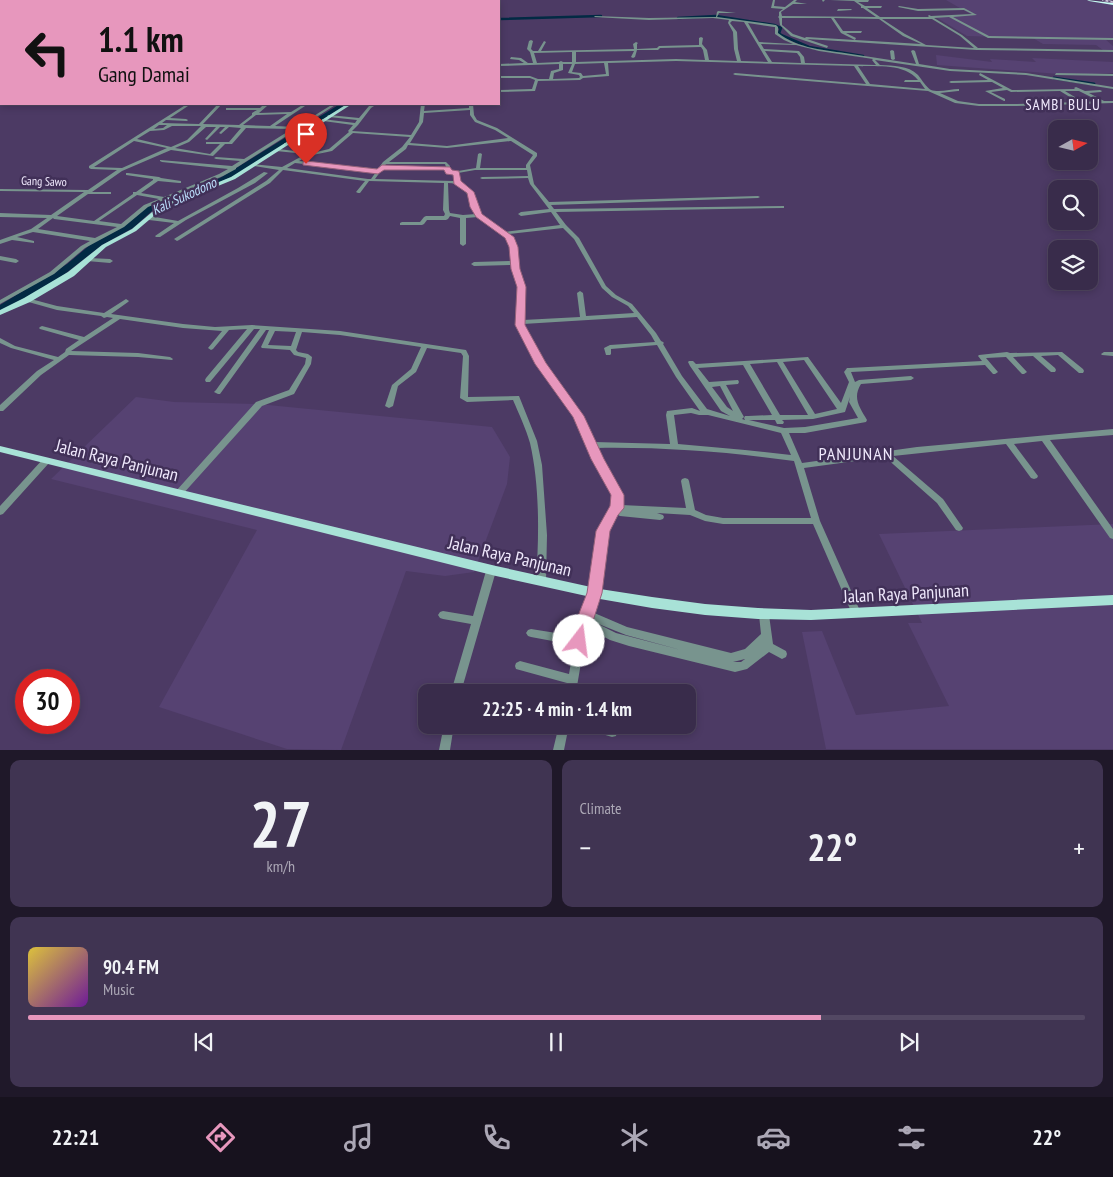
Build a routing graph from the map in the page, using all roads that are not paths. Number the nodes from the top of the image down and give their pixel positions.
1 (796, 0) edge
2 (831, 0) edge
3 (880, 0) edge
4 (1094, 0) edge
5 (773, 1) edge
6 (844, 1) dead end
7 (855, 1) edge
8 (868, 1) dead end
9 (903, 1) edge
10 (860, 2) dead end
11 (791, 3) junction
12 (806, 4) dead end
13 (1113, 4) edge
14 (907, 5) dead end
15 (862, 7) junction
16 (881, 7) dead end
17 (899, 7) dead end
18 (785, 8) junction
19 (916, 9) junction
20 (851, 10) dead end
21 (717, 16) junction
22 (949, 16) junction
23 (595, 17) dead end
24 (615, 17) dead end
25 (779, 17) junction
26 (854, 18) junction
27 (878, 18) junction
28 (931, 18) junction
29 (833, 19) junction
30 (733, 20) junction
31 (842, 20) dead end
32 (746, 21) junction
33 (781, 25) junction
34 (842, 32) junction
35 (861, 32) dead end
36 (797, 37) junction
37 (964, 37) junction
38 (970, 37) dead end
39 (979, 37) dead end
40 (988, 37) junction
41 (701, 38) dead end
42 (1102, 38) junction
43 (1113, 38) edge
44 (828, 39) junction
45 (532, 41) dead end
46 (846, 41) junction
47 (544, 42) dead end
48 (860, 42) junction
49 (865, 42) junction
50 (636, 43) dead end
51 (758, 43) junction
52 (894, 44) junction
53 (578, 45) dead end
54 (800, 45) junction
55 (701, 46) junction
56 (1113, 46) edge
57 (674, 47) junction
58 (930, 47) junction
59 (825, 49) junction
60 (978, 49) junction
61 (612, 50) junction
62 (635, 50) junction
63 (762, 50) junction
64 (920, 50) dead end
65 (999, 50) junction
66 (1113, 50) edge
67 (582, 51) junction
68 (892, 51) dead end
69 (913, 51) dead end
70 (532, 52) junction
71 (539, 52) junction
72 (574, 52) junction
73 (848, 52) junction
74 (1008, 53) dead end
75 (864, 55) junction
76 (594, 57) dead end
77 (633, 57) dead end
78 (511, 58) dead end
79 (874, 58) junction
80 (894, 59) junction
81 (676, 60) junction
82 (707, 60) junction
83 (612, 61) junction
84 (739, 61) junction
85 (561, 62) junction
86 (574, 62) junction
87 (593, 62) junction
88 (606, 62) junction
89 (770, 62) junction
90 (784, 62) junction
91 (535, 63) junction
92 (804, 63) junction
93 (527, 64) junction
94 (824, 64) junction
95 (500, 65) edge
96 (855, 65) junction
97 (917, 65) junction
98 (879, 66) junction
99 (500, 70) edge
100 (808, 71) dead end
101 (827, 72) dead end
102 (977, 72) junction
103 (1015, 73) junction
104 (735, 74) dead end
105 (1102, 75) junction
106 (1113, 75) edge
107 (500, 77) edge
108 (1058, 77) junction
109 (582, 78) junction
110 (789, 78) junction
111 (538, 80) junction
112 (551, 80) junction
113 (905, 81) dead end
114 (922, 81) junction
115 (992, 81) junction
116 (500, 82) edge
117 (522, 82) dead end
118 (951, 82) dead end
119 (1112, 84) edge
120 (869, 85) junction
121 (1105, 86) dead end
122 (1007, 89) junction
123 (500, 90) edge
124 (928, 90) junction
125 (1059, 90) junction
126 (1080, 90) junction
127 (1039, 91) junction
128 (1100, 91) dead end
129 (936, 92) junction
130 (1086, 92) junction
131 (943, 95) junction
132 (1046, 95) dead end
133 (1053, 99) dead end
134 (1004, 100) dead end
135 (1104, 102) junction
136 (1113, 102) edge
137 (1060, 103) junction
138 (1081, 103) junction
139 (187, 105) edge
140 (219, 105) edge
141 (264, 105) edge
142 (305, 105) edge
143 (333, 105) edge
144 (348, 105) edge
145 (373, 105) edge
146 (424, 105) edge
147 (471, 106) edge
148 (226, 109) dead end
149 (284, 109) dead end
150 (258, 110) junction
151 (219, 112) dead end
152 (422, 112) junction
153 (293, 113) junction
154 (212, 114) junction
155 (253, 114) junction
156 (326, 118) junction
157 (166, 119) junction
158 (361, 119) junction
159 (186, 120) dead end
160 (158, 124) junction
161 (172, 124) junction
162 (357, 124) junction
163 (202, 125) junction
164 (220, 125) junction
165 (228, 126) junction
166 (243, 126) junction
167 (272, 126) junction
168 (296, 128) junction
169 (149, 130) junction
170 (391, 130) dead end
171 (352, 132) junction
172 (221, 133) dead end
173 (388, 135) junction
174 (411, 136) junction
175 (513, 139) junction
176 (133, 140) junction
177 (262, 142) dead end
178 (224, 143) junction
179 (273, 143) junction
180 (286, 144) junction
181 (407, 144) junction
182 (195, 146) dead end
183 (312, 147) dead end
184 (172, 148) junction
185 (278, 150) junction
186 (184, 151) junction
187 (162, 152) junction
188 (177, 154) dead end
189 (315, 154) junction
190 (480, 154) dead end
191 (208, 155) junction
192 (216, 158) dead end
193 (245, 160) junction
194 (162, 161) dead end
195 (295, 162) junction
196 (239, 164) junction
197 (254, 165) junction
198 (382, 167) junction
199 (234, 168) junction
200 (478, 168) junction
201 (122, 169) junction
202 (282, 169) junction
203 (529, 169) junction
204 (266, 173) dead end
205 (456, 173) junction
206 (128, 174) dead end
207 (530, 177) junction
208 (482, 178) dead end
209 (155, 179) junction
210 (370, 180) junction
211 (179, 182) dead end
212 (446, 182) junction
213 (457, 182) junction
214 (0, 190) edge
215 (87, 192) junction
216 (358, 192) dead end
217 (109, 193) dead end
218 (134, 193) junction
219 (758, 197) dead end
220 (164, 198) junction
221 (547, 204) junction
222 (782, 207) dead end
223 (554, 212) junction
224 (448, 214) junction
225 (521, 214) dead end
226 (0, 215) edge
227 (478, 215) junction
228 (54, 217) junction
229 (463, 217) junction
230 (149, 218) junction
231 (408, 219) dead end
232 (425, 219) junction
233 (96, 221) junction
234 (177, 222) junction
235 (402, 224) dead end
236 (122, 226) junction
237 (564, 226) junction
238 (33, 230) junction
239 (506, 233) junction
240 (158, 236) dead end
241 (10, 239) junction
242 (177, 239) dead end
243 (96, 240) junction
244 (0, 241) edge
245 (32, 242) dead end
246 (463, 244) dead end
247 (0, 258) edge
248 (89, 260) junction
249 (16, 261) dead end
250 (110, 261) dead end
251 (514, 263) junction
252 (474, 264) dead end
253 (580, 293) dead end
254 (27, 300) junction
255 (126, 301) dead end
256 (0, 302) edge
257 (0, 312) edge
258 (637, 315) junction
259 (104, 316) junction
260 (117, 318) junction
261 (583, 318) junction
262 (519, 322) junction
263 (252, 327) junction
264 (42, 328) dead end
265 (227, 328) junction
266 (264, 328) junction
267 (273, 329) junction
268 (300, 330) junction
269 (84, 339) junction
270 (0, 340) edge
271 (661, 343) junction
272 (425, 345) junction
273 (211, 348) dead end
274 (293, 348) junction
275 (68, 353) junction
276 (608, 354) dead end
277 (1007, 354) junction
278 (1035, 354) junction
279 (1104, 354) dead end
280 (1113, 354) edge
281 (60, 359) junction
282 (170, 359) dead end
283 (779, 360) junction
284 (745, 362) junction
285 (986, 363) junction
286 (1053, 370) dead end
287 (1081, 370) dead end
288 (995, 372) dead end
289 (1024, 372) dead end
290 (911, 378) dead end
291 (208, 380) dead end
292 (736, 382) dead end
293 (722, 384) junction
294 (706, 385) junction
295 (218, 392) dead end
296 (389, 406) dead end
297 (0, 409) edge
298 (842, 410) junction
299 (707, 413) junction
300 (740, 417) junction
301 (813, 417) junction
302 (778, 419) junction
303 (784, 430) junction
304 (1113, 432) edge
305 (1044, 438) junction
306 (1008, 442) junction
307 (591, 445) junction
308 (674, 446) junction
309 (0, 449) edge
310 (886, 454) junction
311 (798, 462) junction
312 (42, 465) junction
313 (1034, 476) dead end
314 (685, 481) dead end
315 (179, 493) junction
316 (615, 510) junction
317 (0, 512) edge
318 (691, 512) junction
319 (660, 517) dead end
320 (816, 521) junction
321 (1108, 524) edge
322 (959, 528) dead end
323 (1113, 536) edge
324 (489, 576) junction
325 (541, 581) junction
326 (595, 593) junction
327 (1113, 600) edge
328 (856, 613) junction
329 (443, 615) dead end
330 (764, 615) junction
331 (585, 618) junction
332 (476, 621) junction
333 (531, 633) dead end
334 (579, 641) junction
335 (768, 641) junction
336 (782, 654) dead end
337 (520, 666) dead end
338 (573, 680) junction
339 (458, 684) edge
340 (572, 684) edge
341 (447, 734) edge
342 (562, 734) edge
343 (444, 750) edge
344 (558, 750) edge

1 - 11 street
2 - 7 street
3 - 9 street
4 - 13 highway
4 - 13 highway
5 - 11 street
5 - 18 street
6 - 7 street
7 - 8 street
7 - 10 street
7 - 15 street
11 - 12 street
11 - 18 street
14 - 19 street
15 - 16 street
15 - 27 street
17 - 19 street
18 - 25 street
19 - 22 street
19 - 28 street
20 - 26 street
21 - 24 street
21 - 30 street
21 - 30 street
22 - 28 street
22 - 40 street
23 - 30 street
25 - 29 street
25 - 33 street
26 - 27 street
26 - 29 street
27 - 28 street
27 - 58 street
28 - 37 street
29 - 31 street
29 - 34 street
30 - 32 street
30 - 84 street
32 - 33 street
32 - 51 street
32 - 54 street
33 - 36 street
34 - 35 street
34 - 49 street
36 - 44 street
36 - 59 street
37 - 38 street
37 - 60 street
39 - 40 street
40 - 42 street
41 - 55 street
42 - 43 street
42 - 56 street
44 - 46 street
44 - 59 street
45 - 70 street
46 - 48 street
46 - 73 street
47 - 71 street
48 - 49 street
48 - 75 street
49 - 52 street
50 - 62 street
51 - 54 street
51 - 63 street
52 - 58 street
52 - 64 street
53 - 67 street
54 - 59 street
55 - 57 street
55 - 82 street
57 - 62 street
57 - 81 street
58 - 60 street
59 - 73 street
59 - 79 street
59 - 94 street
60 - 65 street
61 - 62 street
61 - 67 street
61 - 83 street
62 - 77 street
63 - 89 street
63 - 92 street
65 - 66 street
65 - 74 street
67 - 72 street
68 - 80 street
69 - 97 street
70 - 71 street
70 - 91 street
71 - 72 street
72 - 86 street
73 - 75 street
75 - 79 street
76 - 87 street
78 - 93 street
79 - 80 street
79 - 97 street
79 - 98 street
80 - 97 street
81 - 82 street
81 - 83 street
82 - 84 street
83 - 88 street
84 - 89 street
85 - 86 street
85 - 91 street
85 - 112 street
86 - 87 street
86 - 109 street
87 - 88 street
88 - 109 street
89 - 90 street
90 - 92 street
90 - 110 street
91 - 93 street
92 - 94 street
92 - 100 street
93 - 95 street
93 - 99 street
94 - 96 street
94 - 101 street
96 - 98 street
96 - 120 street
97 - 102 street
98 - 114 street
102 - 103 street
102 - 115 street
103 - 108 street
103 - 108 street
104 - 110 street
105 - 106 street
105 - 108 street
105 - 119 street
107 - 111 street
108 - 119 street
108 - 126 street
109 - 112 street
110 - 120 street
111 - 112 street
111 - 123 street
113 - 114 street
114 - 124 street
115 - 118 street
115 - 122 street
116 - 117 street
119 - 121 street
120 - 124 street
122 - 127 street
122 - 134 street
124 - 129 street
125 - 126 street
125 - 127 street
125 - 138 street
126 - 130 street
127 - 132 street
128 - 130 street
129 - 131 street
129 - 131 street
130 - 135 street
131 - 137 street
133 - 137 street
135 - 136 street
135 - 138 street
137 - 138 street
139 - 157 street
140 - 154 street
141 - 150 street
142 - 153 street
143 - 168 street
144 - 156 main road
145 - 158 street
146 - 152 street
147 - 152 street
147 - 175 street
148 - 150 street
149 - 150 street
150 - 155 street
151 - 154 street
152 - 174 street
153 - 155 street
153 - 167 street
154 - 163 street
155 - 166 street
156 - 158 street
156 - 162 street
156 - 180 main road
157 - 159 street
157 - 160 street
158 - 162 street
160 - 161 street
160 - 169 street
161 - 163 street
161 - 169 street
162 - 171 street
163 - 164 street
163 - 184 street
164 - 165 street
164 - 178 street
165 - 166 street
165 - 172 street
166 - 167 street
166 - 178 street
167 - 168 street
168 - 179 street
169 - 176 street
170 - 173 street
171 - 173 street
171 - 189 street
173 - 174 street
174 - 181 street
175 - 181 street
175 - 203 street
176 - 184 street
176 - 201 street
177 - 179 street
178 - 191 street
179 - 193 street
180 - 183 street
180 - 185 main road
181 - 198 street
182 - 186 street
184 - 186 street
184 - 187 street
185 - 189 street
185 - 197 main road
186 - 191 street
187 - 188 street
187 - 201 street
189 - 195 street
190 - 200 street
191 - 196 street
192 - 193 street
193 - 196 street
194 - 199 street
195 - 198 street
195 - 202 street
196 - 199 street
197 - 202 street
197 - 230 main road
198 - 205 street
198 - 210 street
199 - 220 street
200 - 203 street
200 - 205 street
201 - 215 street
202 - 210 street
202 - 242 street
203 - 207 street
204 - 234 street
205 - 213 street
206 - 209 street
207 - 208 street
207 - 221 street
209 - 211 street
209 - 218 street
210 - 212 street
210 - 216 street
212 - 213 street
212 - 224 street
213 - 227 street
214 - 215 street, Gang Sawo
215 - 217 street, Gang Sawo
215 - 228 street
218 - 220 street
218 - 233 street
219 - 221 street
220 - 236 street
221 - 223 street
222 - 223 street
223 - 225 street
223 - 237 street
224 - 229 street
224 - 232 street
226 - 228 street
227 - 229 street
227 - 239 street
228 - 233 street
228 - 238 street
229 - 246 street
230 - 234 street
230 - 248 main road
231 - 232 street
232 - 235 street
233 - 236 street
234 - 240 street
236 - 243 street
237 - 239 street
237 - 258 street
238 - 241 street
238 - 243 street
239 - 251 street
241 - 244 street
241 - 245 street
243 - 256 street
247 - 249 street
248 - 250 street
248 - 254 main road
251 - 252 street
251 - 262 street
253 - 261 street
254 - 257 main road
254 - 259 street
255 - 259 street
258 - 261 street
258 - 271 street
259 - 260 street
260 - 265 street
260 - 269 street
261 - 262 street
262 - 307 street
263 - 265 street
263 - 266 street
263 - 291 street
264 - 269 street
265 - 273 street
266 - 267 street
266 - 295 street
267 - 268 street
267 - 274 street
268 - 272 street
268 - 274 street
269 - 275 street
270 - 281 street
271 - 276 street
271 - 299 street
272 - 296 street
272 - 325 street
274 - 315 street
275 - 281 street
275 - 282 street
277 - 278 street
277 - 285 street
277 - 289 street
278 - 286 street
278 - 287 street
279 - 280 street
281 - 297 street
283 - 284 street
283 - 298 street
283 - 301 street
284 - 294 street
284 - 302 street
285 - 288 street
285 - 298 street
290 - 303 street
292 - 293 street
293 - 294 street
293 - 300 street
294 - 300 street
298 - 301 street
299 - 303 street
299 - 308 street
300 - 302 street
301 - 302 street
302 - 303 street
303 - 311 street
304 - 305 street
305 - 306 street
305 - 321 street
306 - 310 street
306 - 313 street
307 - 308 street
307 - 316 street
308 - 311 street
309 - 312 main road, Jalan Raya Panjunan
310 - 311 street
310 - 322 street
311 - 320 street
312 - 315 main road, Jalan Raya Panjunan
312 - 317 street
314 - 318 street
315 - 324 main road, Jalan Raya Panjunan
316 - 318 street
316 - 319 street
316 - 326 street
318 - 320 street
320 - 328 street
321 - 323 street
324 - 325 main road, Jalan Raya Panjunan
324 - 332 street
325 - 326 main road, Jalan Raya Panjunan
326 - 330 main road, Jalan Raya Panjunan
326 - 331 street
327 - 328 main road, Jalan Raya Panjunan
328 - 330 main road, Jalan Raya Panjunan
329 - 332 street
330 - 335 street
331 - 334 street
331 - 335 street
332 - 339 street
333 - 334 street
334 - 338 street
335 - 336 street
337 - 338 street
338 - 340 street
341 - 343 street
342 - 344 street

